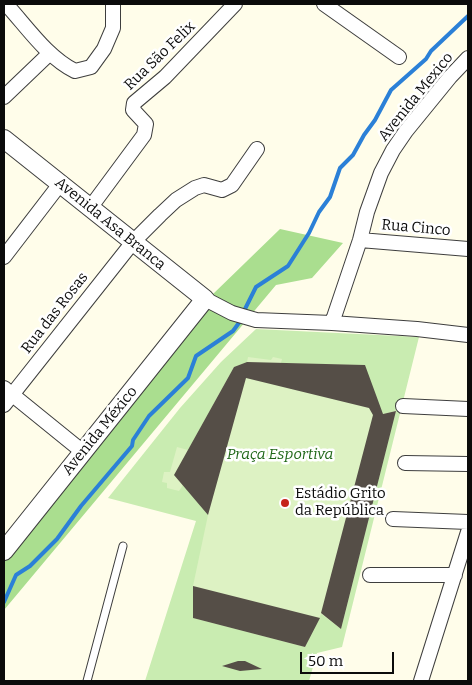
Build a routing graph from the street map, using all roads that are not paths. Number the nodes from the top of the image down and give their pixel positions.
1 (6, 4) edge
2 (113, 4) edge
3 (235, 4) edge
4 (324, 4) edge
5 (50, 52) junction
6 (399, 57) dead end
7 (468, 58) edge
8 (4, 97) edge
9 (4, 139) edge
10 (257, 150) dead end
11 (60, 184) junction
12 (90, 208) junction
13 (360, 240) junction
14 (133, 242) junction
15 (468, 249) edge
16 (4, 257) edge
17 (200, 305) junction
18 (332, 323) junction
19 (468, 335) edge
20 (6, 396) edge
21 (403, 406) dead end
22 (468, 409) edge
23 (83, 452) junction
24 (405, 463) dead end
25 (468, 464) edge
26 (392, 519) dead end
27 (468, 522) edge
28 (468, 532) edge
29 (123, 546) dead end
30 (4, 551) edge
31 (370, 575) dead end
32 (455, 575) junction
33 (87, 681) edge
34 (422, 681) edge

1 - 5 street
2 - 5 street
3 - 12 street, Rua São Felix
4 - 6 street
5 - 8 street
7 - 13 street, Avenida Mexico
9 - 11 street, Avenida Asa Branca
10 - 14 street, Rua das Rosas
11 - 12 street, Avenida Asa Branca
11 - 16 street
12 - 14 street, Avenida Asa Branca
13 - 15 street, Rua Cinco
13 - 18 street, Avenida Mexico
14 - 17 street, Avenida Asa Branca
14 - 20 street, Rua das Rosas
17 - 18 street
17 - 23 street, Avenida México
18 - 19 street
20 - 23 street
21 - 22 street
23 - 30 street, Avenida México
24 - 25 street
26 - 27 street
28 - 32 street
29 - 33 lane
31 - 32 street
32 - 34 street

